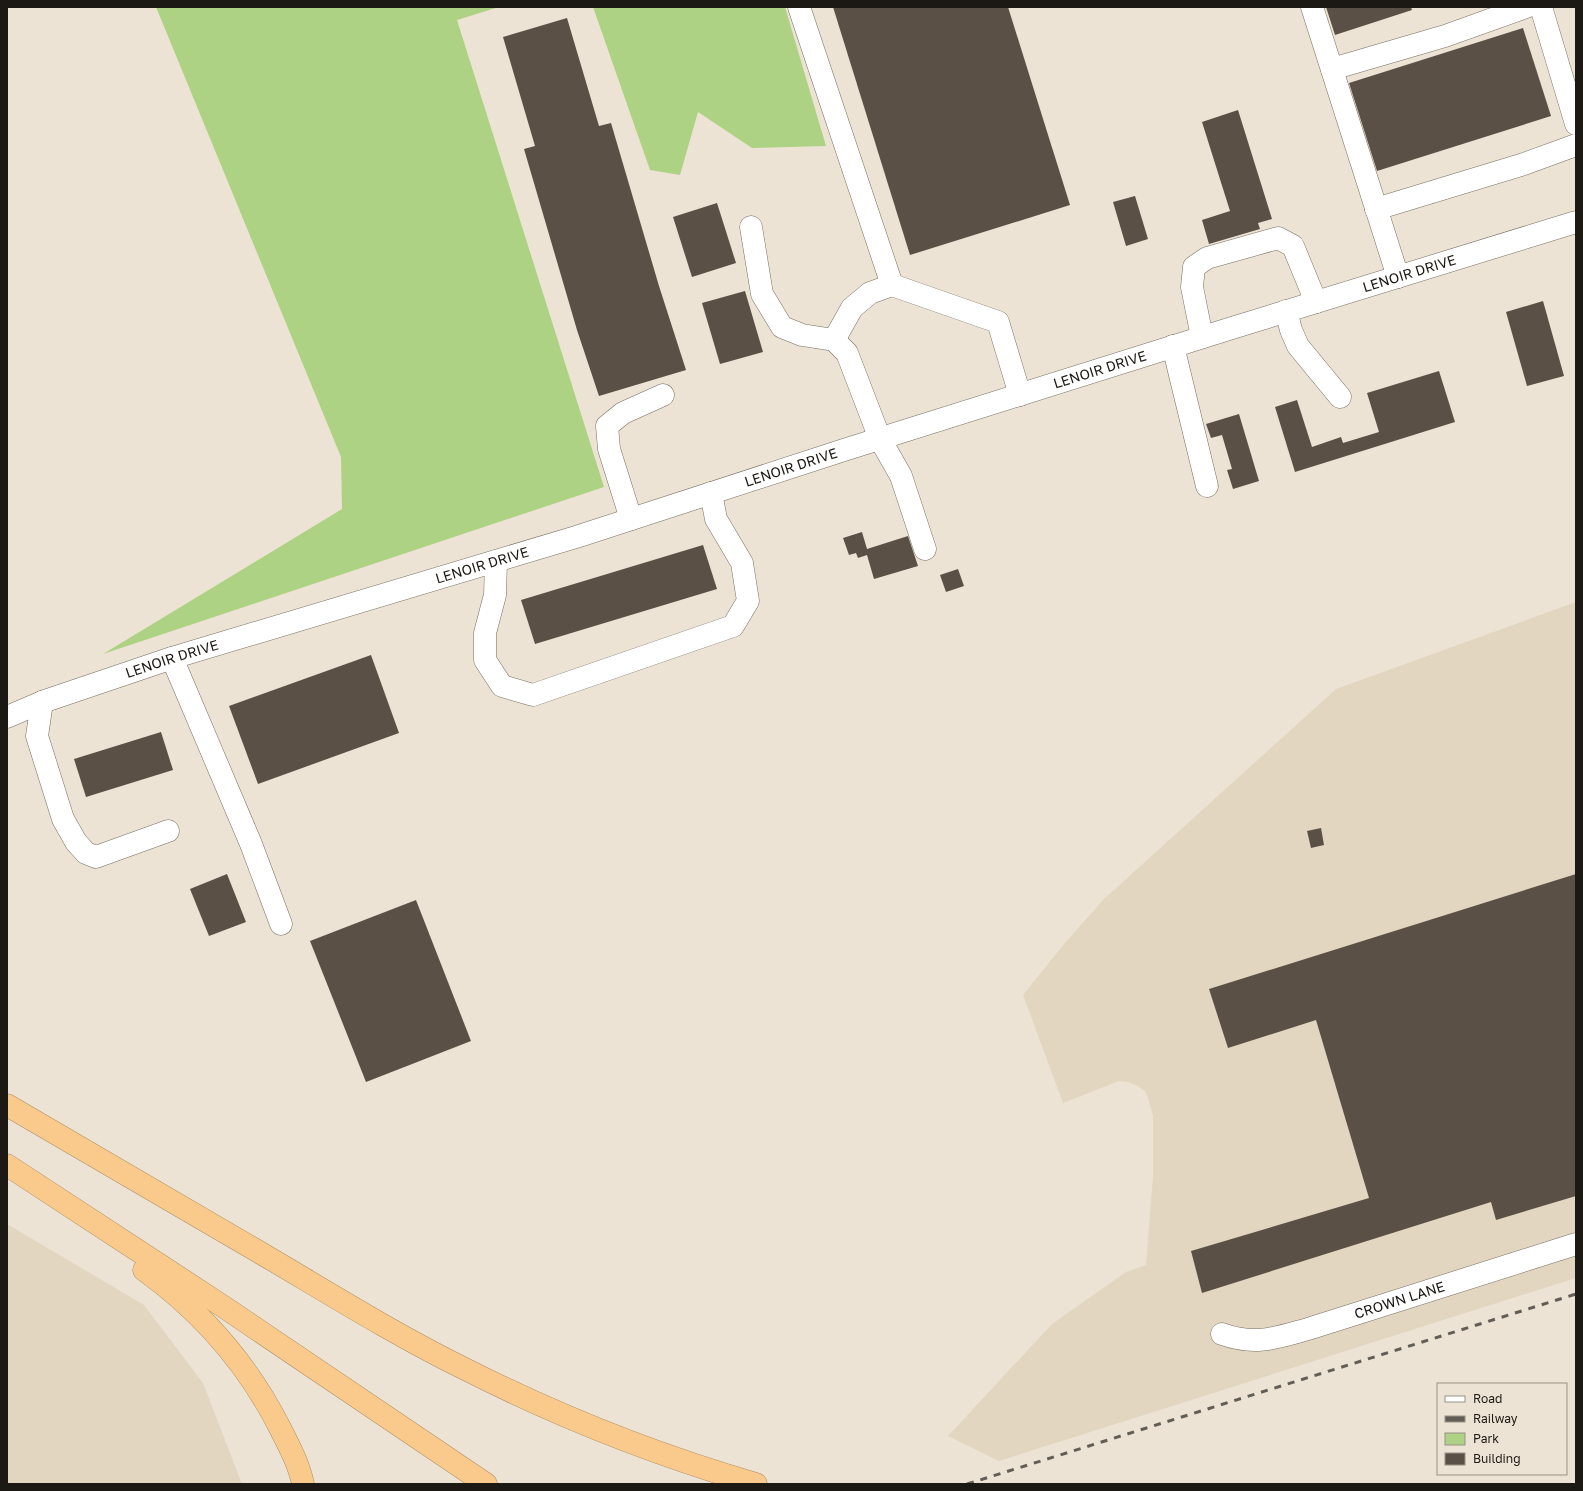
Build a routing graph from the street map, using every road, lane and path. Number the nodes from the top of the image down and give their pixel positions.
1 (799, 7) edge
2 (1312, 7) edge
3 (1526, 7) edge
4 (1541, 7) edge
5 (1332, 69) junction
6 (1576, 120) edge
7 (1576, 145) edge
8 (1376, 209) junction
9 (1576, 222) edge
10 (751, 227) dead end
11 (1398, 277) junction
12 (892, 285) junction
13 (1316, 302) junction
14 (1286, 311) junction
15 (1202, 337) junction
16 (834, 340) junction
17 (1173, 346) junction
18 (1020, 395) junction
19 (663, 396) dead end
20 (1340, 397) dead end
21 (880, 439) junction
22 (1207, 486) dead end
23 (710, 493) junction
24 (631, 519) junction
25 (925, 549) dead end
26 (496, 561) junction
27 (172, 658) junction
28 (42, 702) junction
29 (7, 717) edge
30 (168, 831) dead end
31 (281, 924) dead end
32 (7, 1105) edge
33 (7, 1165) edge
34 (7, 1181) edge
35 (1576, 1244) edge
36 (1222, 1334) dead end
37 (746, 1481) edge
38 (303, 1484) edge
39 (486, 1484) edge

1 - 12 street
2 - 5 street
3 - 5 street
4 - 6 street
5 - 8 street
7 - 8 street
8 - 11 street
9 - 11 street, LENOIR DRIVE
10 - 16 street
11 - 13 street, LENOIR DRIVE
12 - 16 street
12 - 18 street
13 - 14 street, LENOIR DRIVE
13 - 15 street
14 - 15 street, LENOIR DRIVE
14 - 20 street
15 - 17 street, LENOIR DRIVE
16 - 21 street
17 - 18 street, LENOIR DRIVE
17 - 22 street
18 - 21 street, LENOIR DRIVE
19 - 24 street
21 - 23 street, LENOIR DRIVE
21 - 25 street
23 - 24 street, LENOIR DRIVE
23 - 26 street
24 - 26 street, LENOIR DRIVE
26 - 27 street, LENOIR DRIVE
27 - 28 street, LENOIR DRIVE
27 - 31 street
28 - 29 street, LENOIR DRIVE
28 - 30 street
32 - 37 highway
33 - 39 highway
34 - 38 highway
35 - 36 street, CROWN LANE

